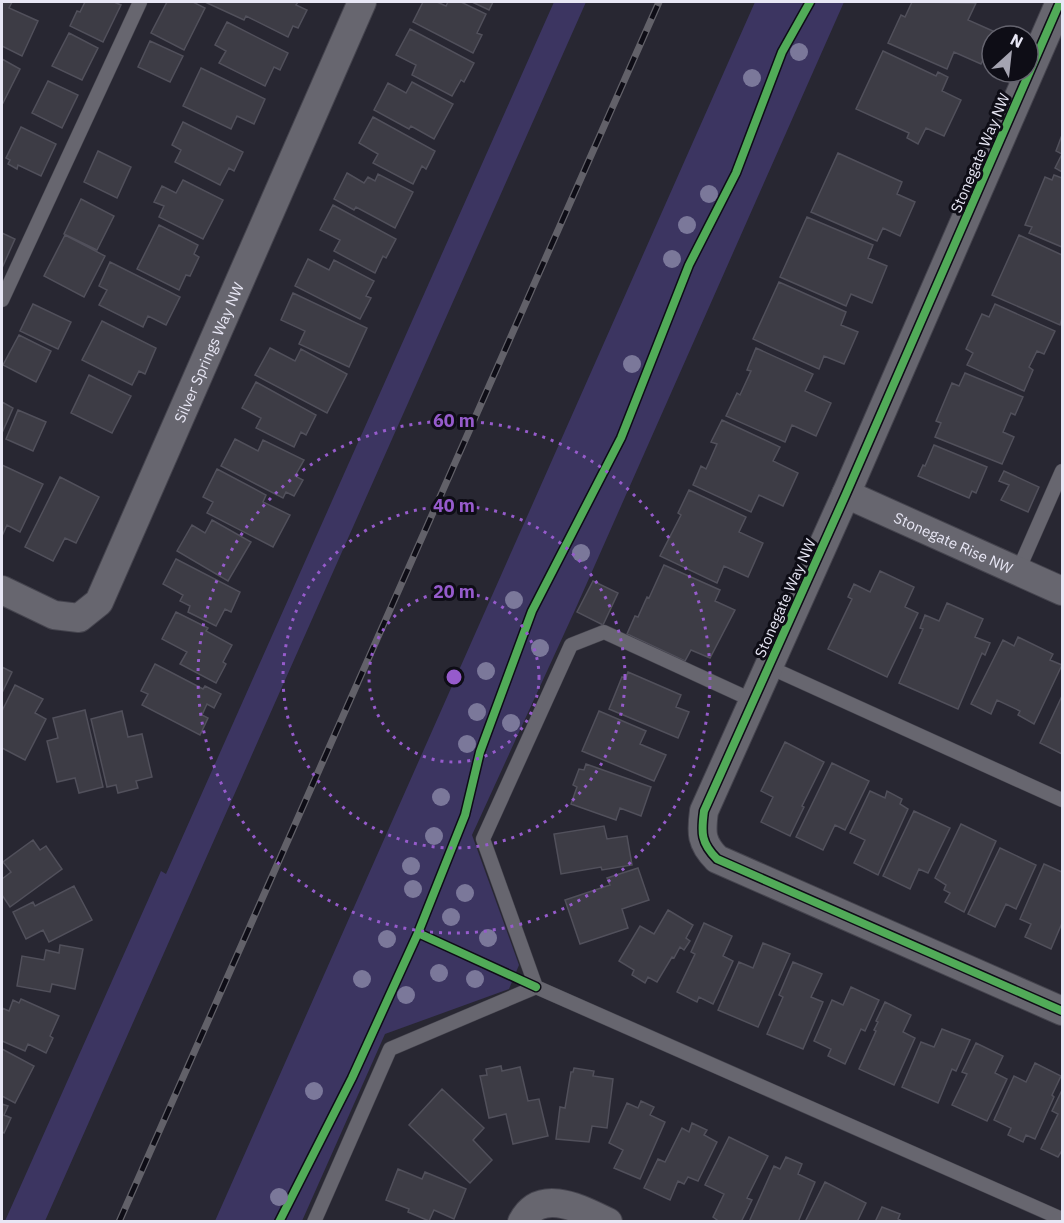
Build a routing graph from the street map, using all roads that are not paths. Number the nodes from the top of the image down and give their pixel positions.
1 (140, 2) edge
2 (362, 2) edge
3 (1060, 2) edge
4 (2, 300) edge
5 (1062, 471) edge
6 (846, 494) junction
7 (1018, 571) junction
8 (2, 590) edge
9 (1062, 591) edge
10 (769, 667) junction
11 (754, 700) junction
12 (1062, 800) edge
13 (536, 987) junction
14 (1062, 1011) edge
15 (1062, 1219) edge
16 (314, 1221) edge
17 (522, 1221) edge
18 (608, 1221) edge

1 - 4 lane
2 - 8 street, Silver Springs Way NW
3 - 6 street, Stonegate Way NW
5 - 7 lane
6 - 7 street, Stonegate Rise NW
6 - 10 street, Stonegate Way NW
7 - 9 street, Stonegate Rise NW
10 - 11 street, Stonegate Way NW
10 - 12 lane
11 - 13 lane
11 - 14 street, Stonegate Way NW
13 - 15 lane
13 - 16 lane
17 - 18 street

